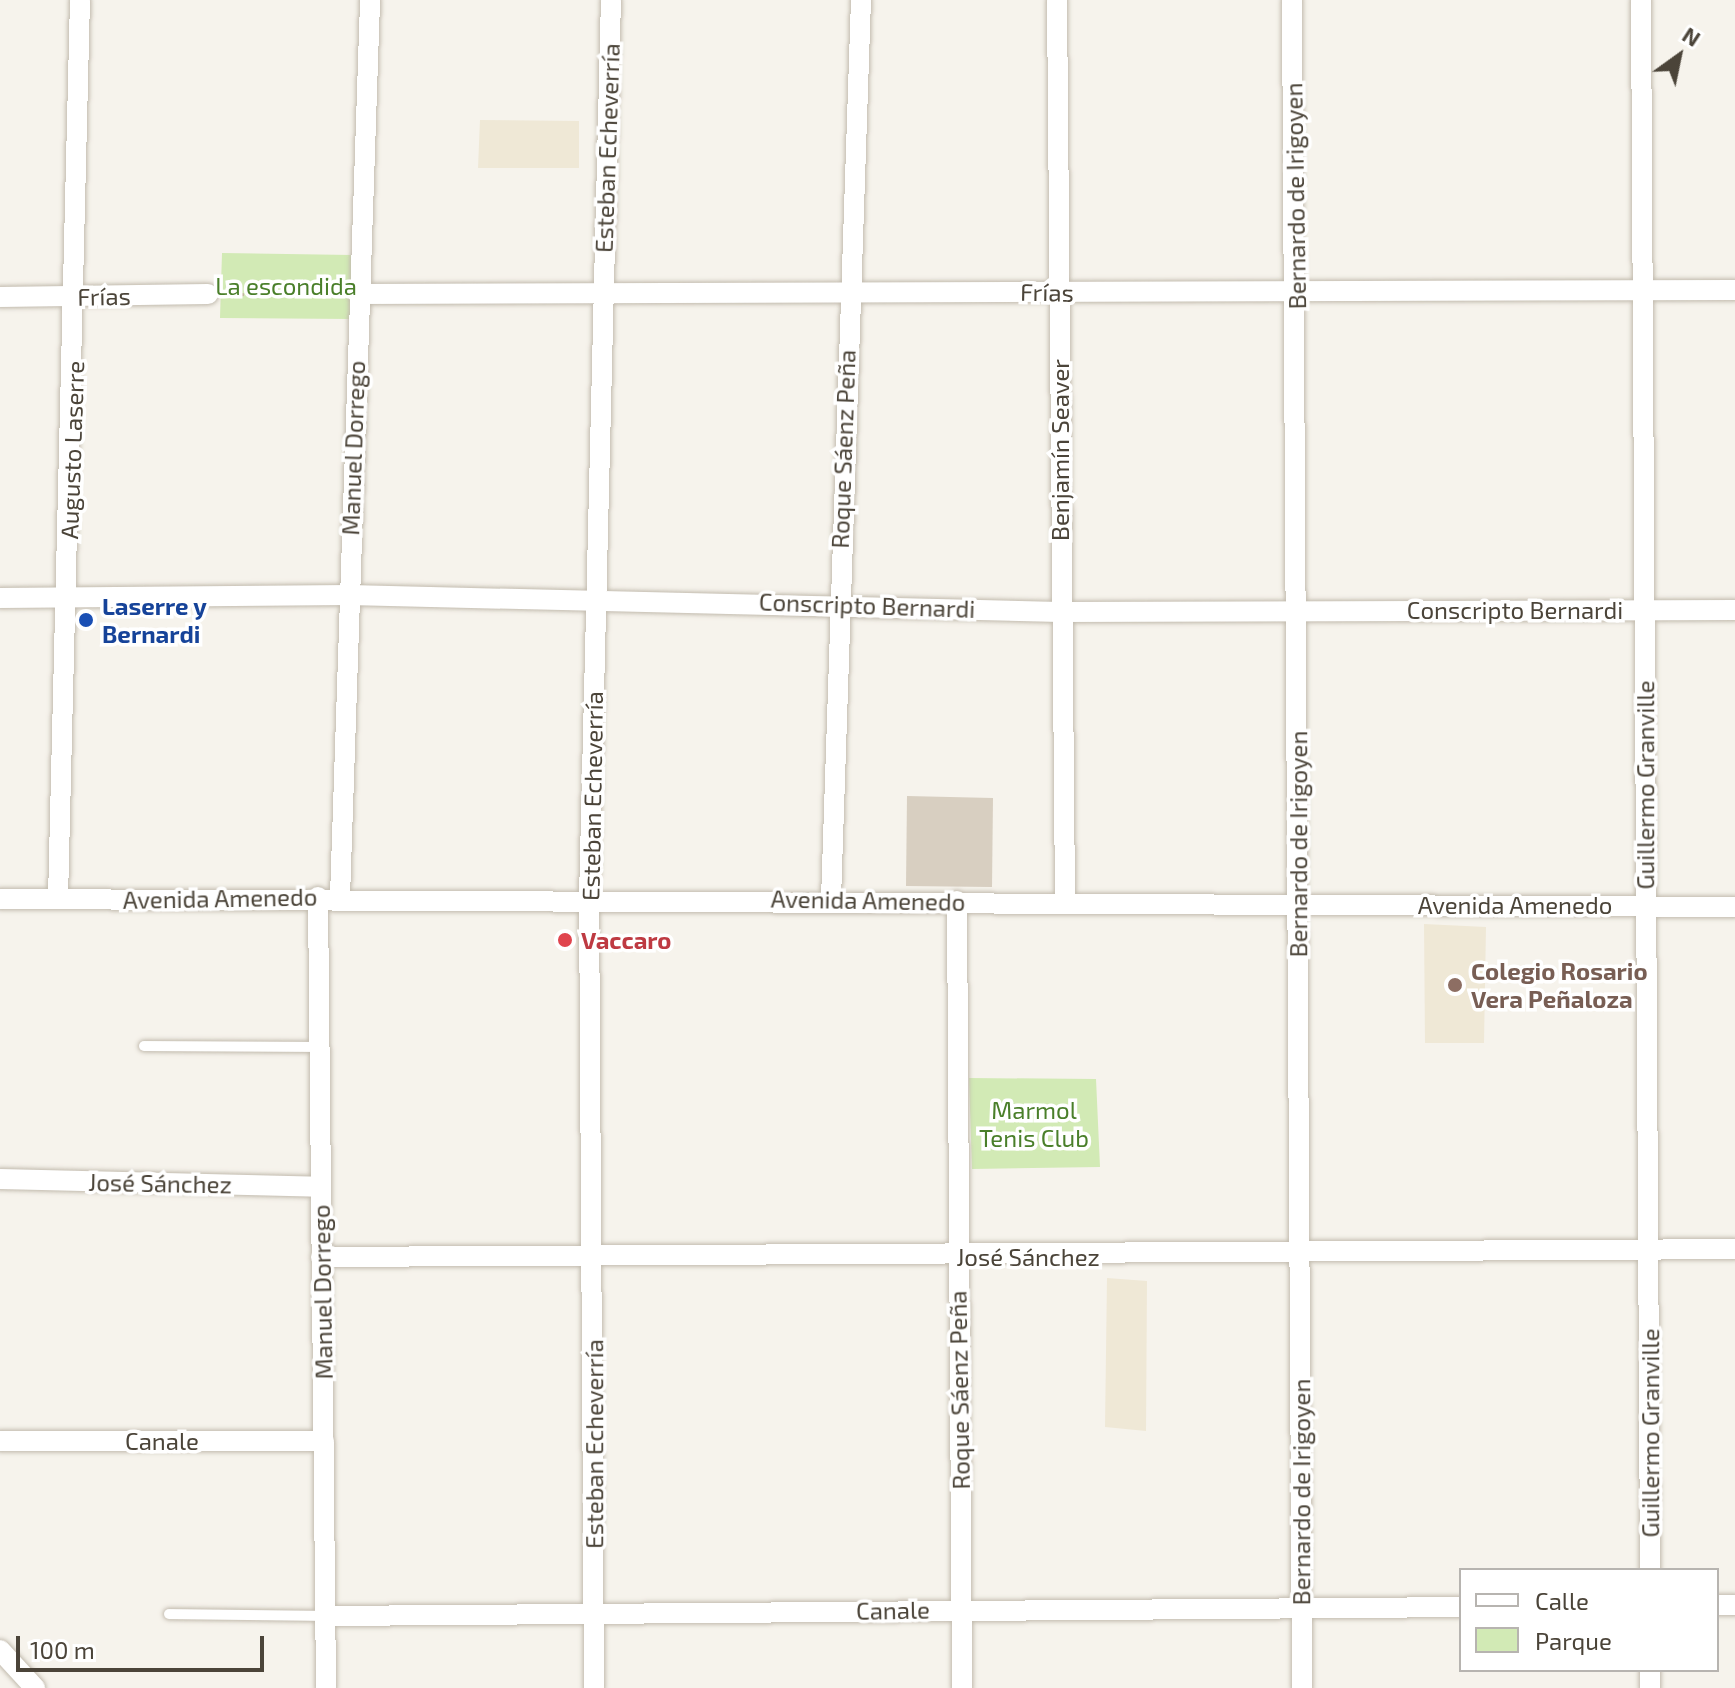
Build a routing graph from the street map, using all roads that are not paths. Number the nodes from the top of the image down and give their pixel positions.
1 (80, 0) edge
2 (370, 0) edge
3 (611, 0) edge
4 (861, 0) edge
5 (1057, 0) edge
6 (1292, 0) edge
7 (1641, 0) edge
8 (848, 287) junction
9 (1642, 290) junction
10 (1735, 290) edge
11 (603, 291) junction
12 (1297, 292) junction
13 (1059, 293) junction
14 (208, 294) road end
15 (358, 294) junction
16 (0, 297) edge
17 (76, 297) junction
18 (349, 595) junction
19 (67, 597) junction
20 (0, 598) edge
21 (597, 598) junction
22 (838, 603) junction
23 (1645, 610) junction
24 (1735, 610) edge
25 (1301, 611) junction
26 (1060, 612) junction
27 (318, 897) junction
28 (340, 897) junction
29 (589, 898) junction
30 (0, 899) edge
31 (58, 899) junction
32 (831, 899) junction
33 (957, 901) junction
34 (1065, 901) junction
35 (1297, 904) junction
36 (1645, 906) junction
37 (1735, 907) edge
38 (144, 1046) dead end
39 (321, 1047) junction
40 (0, 1179) edge
41 (320, 1187) junction
42 (1735, 1249) edge
43 (1651, 1251) junction
44 (1299, 1256) junction
45 (321, 1257) junction
46 (593, 1258) junction
47 (957, 1258) junction
48 (0, 1441) edge
49 (324, 1441) junction
50 (1650, 1568) edge
51 (1459, 1607) edge
52 (963, 1608) junction
53 (1302, 1608) junction
54 (169, 1614) dead end
55 (595, 1614) junction
56 (326, 1616) junction
57 (0, 1650) edge
58 (35, 1688) edge
59 (326, 1688) edge
60 (594, 1688) edge
61 (962, 1688) edge
62 (1302, 1688) edge

1 - 17 street, Augusto Laserre
2 - 15 street, Manuel Dorrego
3 - 11 street, Esteban Echeverría
4 - 8 street, Roque Sáenz Peña
5 - 13 street, Benjamín Seaver
6 - 12 street, Bernardo de Irigoyen
7 - 9 street, Guillermo Granville
8 - 11 street, Frías
8 - 13 street, Frías
8 - 22 street, Roque Sáenz Peña
9 - 10 street, Frías
9 - 12 street, Frías
9 - 23 street, Guillermo Granville
11 - 15 street, Frías
11 - 21 street, Esteban Echeverría
12 - 13 street, Frías
12 - 25 street, Bernardo de Irigoyen
13 - 26 street, Benjamín Seaver
14 - 17 street, Frías
15 - 18 street, Manuel Dorrego
16 - 17 street, Frías
17 - 19 street, Augusto Laserre
18 - 19 street, Conscripto Bernardi
18 - 21 street, Conscripto Bernardi
18 - 28 street, Manuel Dorrego
19 - 20 street, Conscripto Bernardi
19 - 31 street, Augusto Laserre
21 - 22 street, Conscripto Bernardi
21 - 29 street, Esteban Echeverría
22 - 26 street, Conscripto Bernardi
22 - 32 street, Roque Sáenz Peña
23 - 24 street, Conscripto Bernardi
23 - 25 street, Conscripto Bernardi
23 - 36 street, Guillermo Granville
25 - 26 street, Conscripto Bernardi
25 - 35 street, Bernardo de Irigoyen
26 - 34 street, Benjamín Seaver
27 - 28 street, Avenida Amenedo
27 - 31 street, Avenida Amenedo
27 - 39 street, Manuel Dorrego
28 - 29 street, Avenida Amenedo
29 - 32 street, Avenida Amenedo
29 - 46 street, Esteban Echeverría
30 - 31 street, Avenida Amenedo
32 - 33 street, Avenida Amenedo
33 - 34 street, Avenida Amenedo
33 - 47 street, Roque Sáenz Peña
34 - 35 street, Avenida Amenedo
35 - 36 street, Avenida Amenedo
35 - 44 street, Bernardo de Irigoyen
36 - 37 street, Avenida Amenedo
36 - 43 street, Guillermo Granville
38 - 39 lane
39 - 41 street, Manuel Dorrego
40 - 41 street, José Sánchez
41 - 45 street, Manuel Dorrego
42 - 43 street, José Sánchez
43 - 44 street, José Sánchez
43 - 50 street, Guillermo Granville
44 - 47 street, José Sánchez
44 - 53 street, Bernardo de Irigoyen
45 - 46 street, José Sánchez
45 - 49 street, Manuel Dorrego
46 - 47 street, José Sánchez
46 - 55 street, Esteban Echeverría
47 - 52 street, Roque Sáenz Peña
48 - 49 street, Canale
49 - 56 street, Manuel Dorrego
51 - 53 street, Canale
52 - 53 street, Canale
52 - 55 street, Canale
52 - 61 street, Roque Sáenz Peña
53 - 62 street, Bernardo de Irigoyen
54 - 56 lane
55 - 56 street, Canale
55 - 60 street, Esteban Echeverría
56 - 59 street, Manuel Dorrego
57 - 58 street

